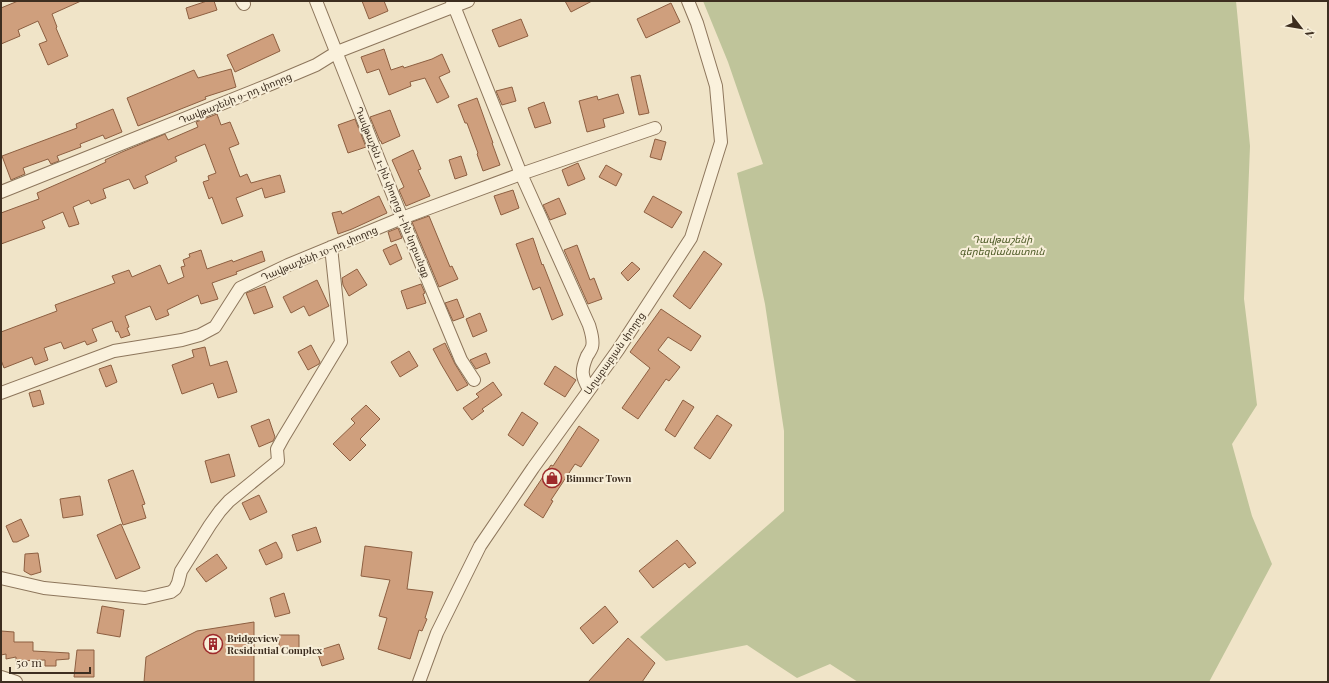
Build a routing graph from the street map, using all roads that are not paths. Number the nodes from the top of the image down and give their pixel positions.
1 (316, 1) edge
2 (468, 1) edge
3 (688, 1) edge
4 (453, 4) edge
5 (337, 52) junction
6 (654, 128) dead end
7 (521, 174) junction
8 (1, 192) edge
9 (402, 218) junction
10 (330, 247) junction
11 (474, 380) dead end
12 (589, 389) junction
13 (1, 393) edge
14 (1, 578) edge
15 (1, 677) edge
16 (16, 682) edge
17 (419, 682) edge

1 - 5 street, Դավթաշեն 1-ին փողոց 1-ին նրբանցք
2 - 4 street, Դավթաշենի 9-րդ փողոց
3 - 12 street, Աղաբաբյան փողոց
4 - 5 street, Դավթաշենի 9-րդ փողոց
4 - 7 street
5 - 8 street, Դավթաշենի 9-րդ փողոց
5 - 9 street, Դավթաշեն 1-ին փողոց 1-ին նրբանցք
6 - 7 street, Դավթաշենի 10-րդ փողոց
7 - 9 street, Դավթաշենի 10-րդ փողոց
7 - 12 street
9 - 10 street, Դավթաշենի 10-րդ փողոց
9 - 11 street, Դավթաշեն 1-ին փողոց 1-ին նրբանցք
10 - 13 street, Դավթաշենի 10-րդ փողոց
10 - 14 street
12 - 17 street, Աղաբաբյան փողոց
15 - 16 street

